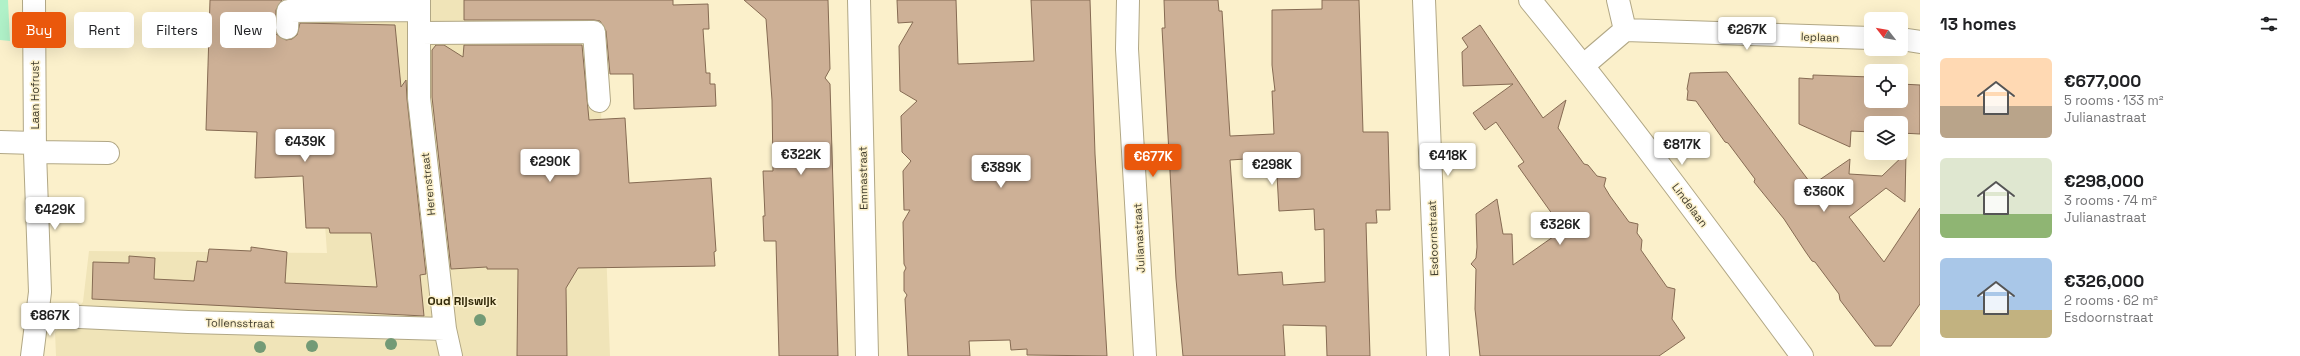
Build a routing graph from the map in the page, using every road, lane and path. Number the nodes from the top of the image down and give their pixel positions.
1 (34, 0) edge
2 (859, 0) edge
3 (1128, 0) edge
4 (1424, 0) edge
5 (1530, 0) edge
6 (1618, 0) edge
7 (420, 5) edge
8 (287, 28) dead end
9 (1625, 30) junction
10 (419, 32) junction
11 (1864, 38) edge
12 (1908, 40) edge
13 (1920, 42) edge
14 (1584, 65) junction
15 (599, 102) dead end
16 (0, 142) edge
17 (35, 147) junction
18 (108, 152) dead end
19 (36, 315) junction
20 (445, 329) junction
21 (32, 356) edge
22 (451, 356) edge
23 (867, 356) edge
24 (1145, 356) edge
25 (1438, 356) edge
26 (1802, 356) edge

1 - 17 street, Laan Hofrust
2 - 23 street, Emmastraat
3 - 24 street, Julianastraat
4 - 25 street, Esdoornstraat
5 - 14 street, Lindelaan
6 - 9 street
7 - 8 street, Herenstraat
7 - 10 street, Herenstraat
9 - 11 street, Ieplaan
9 - 14 street
10 - 15 street
10 - 20 street, Herenstraat
12 - 13 street
14 - 26 street, Lindelaan
16 - 17 street
17 - 18 street
17 - 19 street, Laan Hofrust
19 - 20 street, Tollensstraat
19 - 21 street, Laan Hofrust
20 - 22 street, Herenstraat

